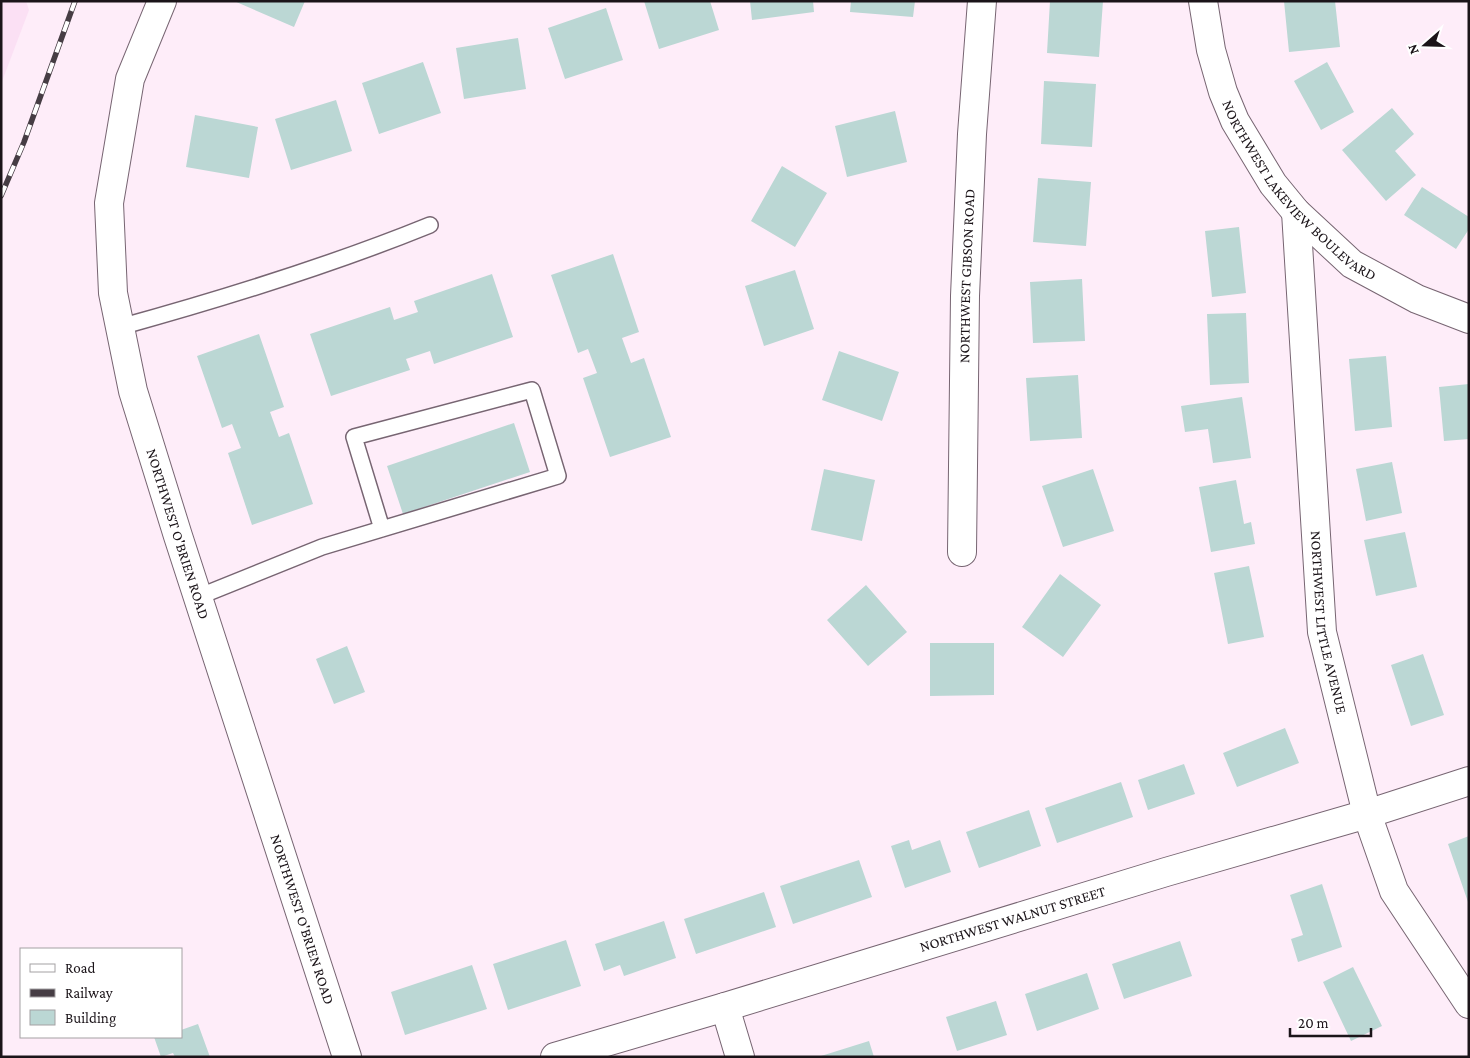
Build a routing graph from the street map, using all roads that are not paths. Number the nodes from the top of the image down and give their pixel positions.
1 (162, 1) edge
2 (982, 1) edge
3 (1203, 1) edge
4 (1296, 212) junction
5 (430, 226) dead end
6 (1469, 320) edge
7 (120, 327) junction
8 (382, 529) junction
9 (962, 552) dead end
10 (198, 597) junction
11 (1469, 781) edge
12 (1367, 814) junction
13 (1469, 1004) edge
14 (725, 1007) junction
15 (347, 1057) edge
16 (555, 1057) edge
17 (740, 1057) edge

1 - 7 street, NORTHWEST O'BRIEN ROAD
2 - 9 street, NORTHWEST GIBSON ROAD
3 - 4 street, NORTHWEST LAKEVIEW BOULEVARD
4 - 6 street, NORTHWEST LAKEVIEW BOULEVARD
4 - 12 street, NORTHWEST LITTLE AVENUE
5 - 7 lane
7 - 10 street, NORTHWEST O'BRIEN ROAD
8 - 8 lane
8 - 10 lane
10 - 15 street, NORTHWEST O'BRIEN ROAD
11 - 12 street, NORTHWEST WALNUT STREET
12 - 13 street, NORTHWEST LITTLE AVENUE
12 - 14 street, NORTHWEST WALNUT STREET
14 - 16 street, NORTHWEST WALNUT STREET
14 - 17 street

